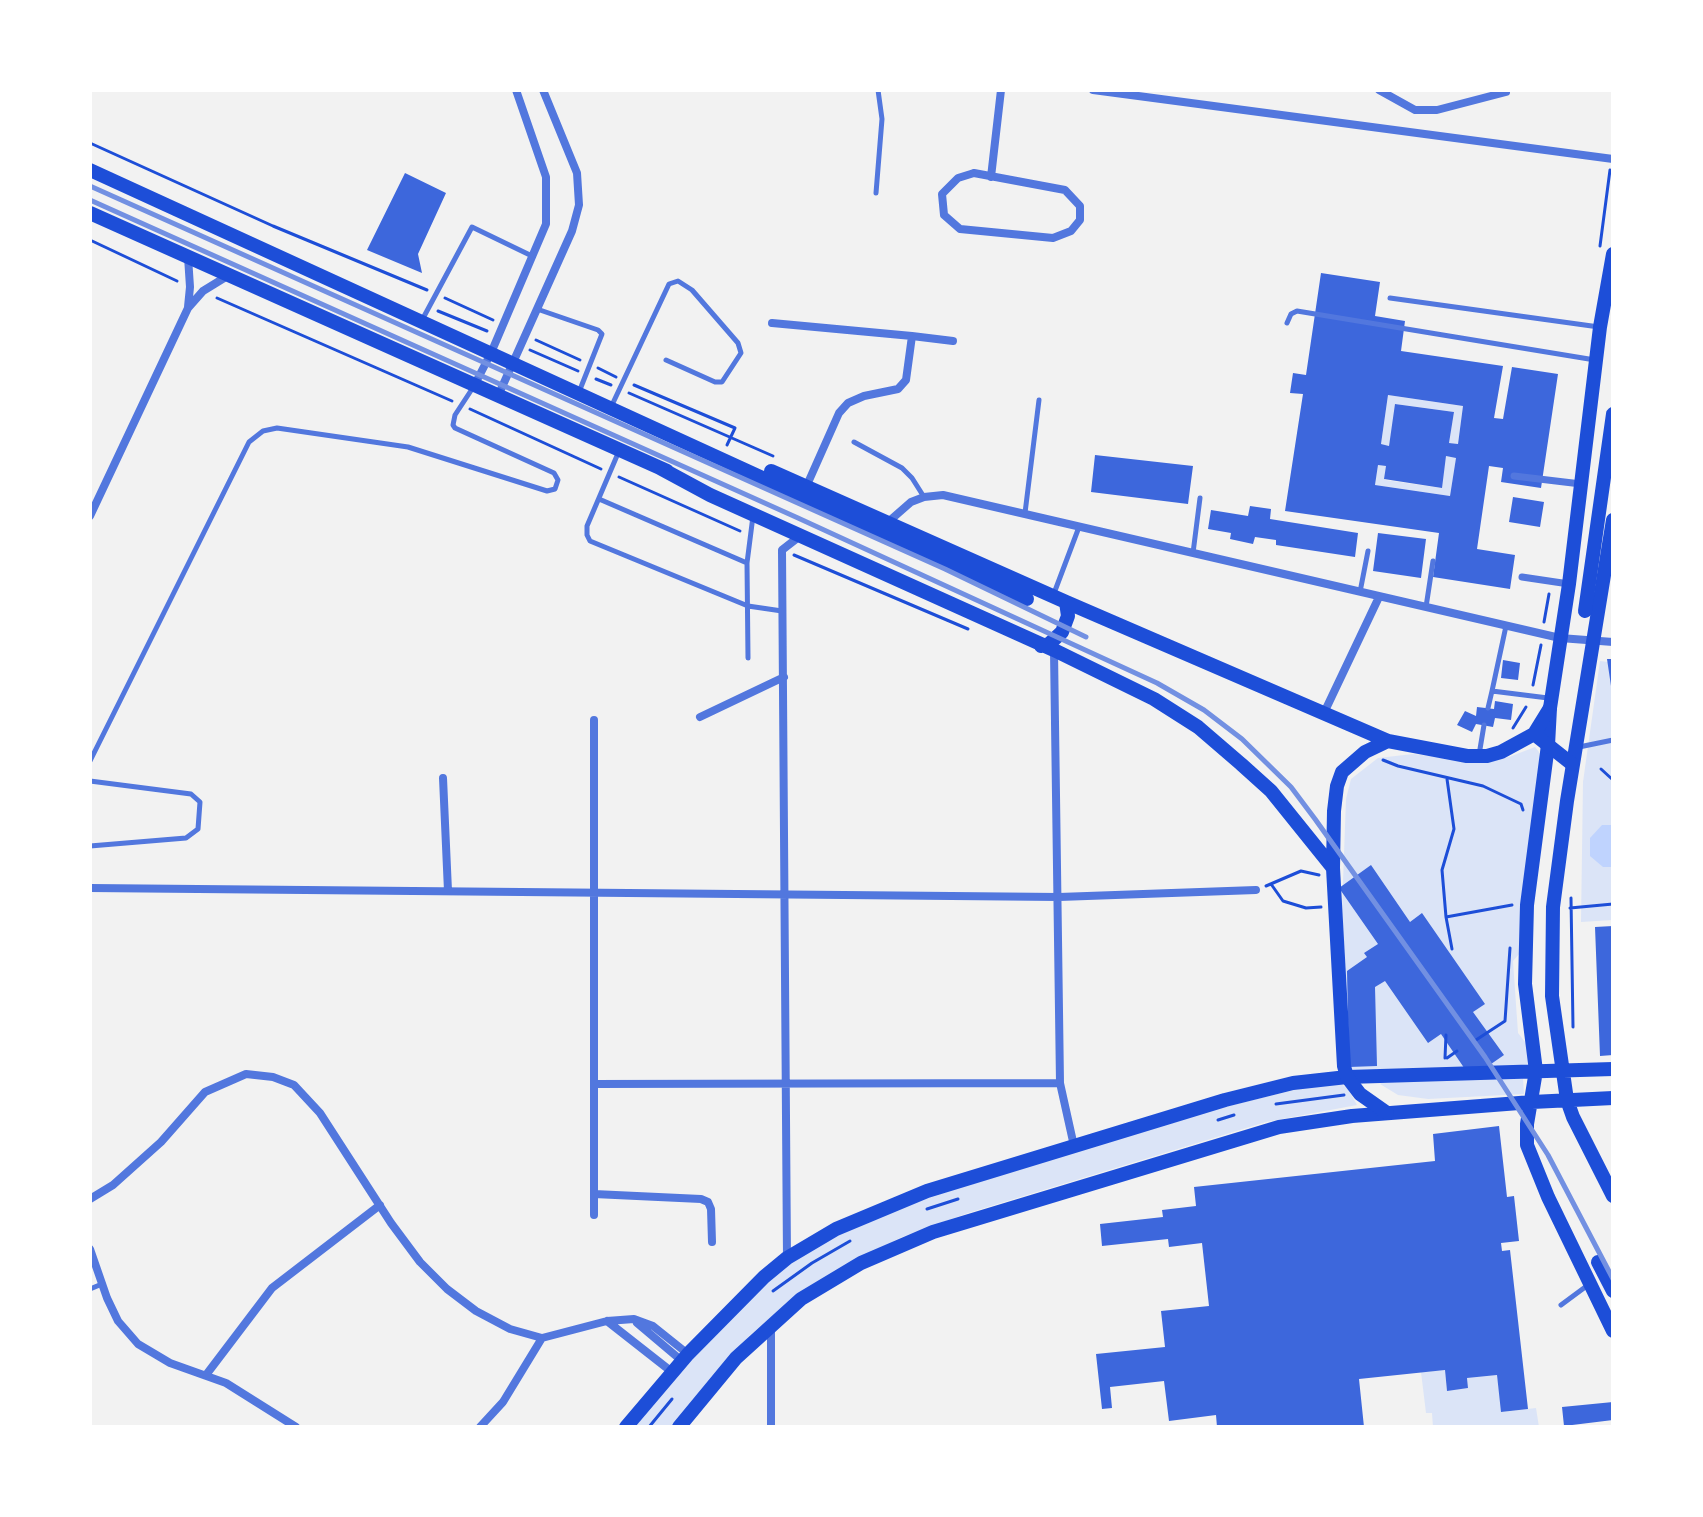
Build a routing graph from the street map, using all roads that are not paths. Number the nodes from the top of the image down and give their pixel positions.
1 (516, 90) edge
2 (543, 90) edge
3 (878, 90) edge
4 (1001, 90) edge
5 (1093, 90) edge
6 (1379, 90) edge
7 (1506, 92) dead end
8 (1613, 159) edge
9 (90, 170) edge
10 (991, 177) junction
11 (876, 193) dead end
12 (90, 213) edge
13 (1613, 254) edge
14 (187, 256) junction
15 (533, 256) junction
16 (229, 275) junction
17 (1390, 298) dead end
18 (188, 308) junction
19 (537, 309) junction
20 (421, 322) junction
21 (772, 323) dead end
22 (1287, 323) dead end
23 (1600, 327) junction
24 (912, 336) junction
25 (953, 341) dead end
26 (491, 353) junction
27 (666, 360) dead end
28 (1596, 360) junction
29 (512, 363) junction
30 (474, 386) junction
31 (578, 393) junction
32 (498, 396) junction
33 (1039, 400) dead end
34 (611, 407) junction
35 (1613, 414) edge
36 (854, 442) dead end
37 (619, 450) junction
38 (721, 457) junction
39 (660, 468) junction
40 (1514, 476) dead end
41 (1581, 484) junction
42 (807, 485) junction
43 (924, 497) junction
44 (1200, 498) dead end
45 (599, 499) junction
46 (91, 513) edge
47 (1025, 513) junction
48 (753, 514) junction
49 (1613, 522) edge
50 (886, 523) junction
51 (1080, 526) junction
52 (801, 535) junction
53 (1368, 551) dead end
54 (1193, 553) junction
55 (1433, 561) dead end
56 (747, 563) junction
57 (1522, 577) dead end
58 (1569, 584) junction
59 (1359, 593) junction
60 (1379, 597) junction
61 (1027, 599) dead end
62 (1059, 599) junction
63 (748, 606) junction
64 (1426, 608) junction
65 (1585, 611) dead end
66 (783, 612) junction
67 (1015, 624) dead end
68 (1506, 626) junction
69 (1560, 638) junction
70 (1592, 642) junction
71 (1613, 642) edge
72 (1048, 648) junction
73 (748, 658) dead end
74 (784, 677) junction
75 (1492, 691) junction
76 (1550, 703) junction
77 (1488, 708) dead end
78 (1323, 715) junction
79 (700, 717) dead end
80 (594, 720) dead end
81 (1484, 725) dead end
82 (1534, 734) junction
83 (1613, 740) edge
84 (1388, 741) junction
85 (1548, 745) junction
86 (1575, 747) junction
87 (1479, 756) junction
88 (90, 761) edge
89 (1572, 764) junction
90 (443, 778) dead end
91 (90, 781) edge
92 (90, 846) edge
93 (1333, 873) junction
94 (90, 888) edge
95 (1256, 890) road end
96 (448, 891) junction
97 (594, 892) junction
98 (785, 894) junction
99 (1059, 897) junction
100 (1613, 1069) edge
101 (1536, 1071) junction
102 (1562, 1071) junction
103 (1347, 1077) junction
104 (1060, 1083) junction
105 (594, 1084) junction
106 (786, 1084) junction
107 (1613, 1098) edge
108 (1567, 1100) junction
109 (1532, 1102) junction
110 (1387, 1113) junction
111 (1074, 1146) junction
112 (594, 1194) junction
113 (1613, 1196) edge
114 (90, 1199) edge
115 (380, 1205) junction
116 (594, 1215) dead end
117 (712, 1242) dead end
118 (90, 1249) edge
119 (787, 1258) junction
120 (1598, 1262) dead end
121 (102, 1284) junction
122 (1589, 1285) junction
123 (90, 1289) edge
124 (1613, 1291) edge
125 (1561, 1305) dead end
126 (607, 1321) junction
127 (771, 1326) junction
128 (1613, 1331) edge
129 (542, 1338) junction
130 (680, 1362) junction
131 (206, 1375) junction
132 (296, 1427) edge
133 (480, 1427) edge
134 (626, 1427) edge
135 (679, 1427) edge
136 (771, 1427) edge

1 - 15 street
2 - 19 street
3 - 11 lane
4 - 10 street
5 - 8 street
6 - 7 street
9 - 20 main road
10 - 10 street
12 - 14 main road
13 - 23 main road
14 - 16 main road
14 - 18 street
15 - 20 lane
15 - 26 street
16 - 18 street
16 - 30 main road
17 - 23 lane
18 - 46 street
19 - 29 street
19 - 31 lane
20 - 26 main road
21 - 24 street
22 - 28 lane
23 - 28 main road
24 - 25 street
24 - 42 street
26 - 29 main road
26 - 30 street
27 - 34 lane
28 - 41 main road
29 - 31 main road
29 - 32 street
30 - 32 main road
30 - 88 lane
31 - 34 main road
32 - 37 main road
33 - 47 lane
34 - 38 main road
35 - 65 main road
36 - 43 lane
37 - 39 main road
37 - 45 lane
38 - 42 main road
38 - 61 main road
39 - 48 main road
39 - 67 main road
40 - 41 street
41 - 58 main road
42 - 50 main road
43 - 47 street
43 - 50 street
44 - 54 lane
45 - 56 lane
45 - 63 lane
47 - 51 street
48 - 52 main road
48 - 56 lane
49 - 70 main road
50 - 62 main road
51 - 54 street
51 - 62 lane
52 - 66 street
52 - 72 main road
53 - 59 lane
54 - 59 street
55 - 64 lane
56 - 63 lane
57 - 58 street
58 - 69 main road
59 - 60 street
60 - 64 street
60 - 78 street
62 - 72 main road
62 - 78 main road
63 - 66 lane
63 - 73 lane
64 - 68 street
66 - 74 street
68 - 69 street
68 - 75 lane
69 - 70 street
69 - 76 main road
70 - 71 street
70 - 86 main road
72 - 93 main road
72 - 99 street
74 - 79 street
74 - 98 street
75 - 76 lane
75 - 77 lane
76 - 82 main road
76 - 85 main road
78 - 84 main road
80 - 97 street
81 - 87 lane
82 - 85 main road
82 - 87 main road
83 - 86 lane
84 - 87 main road
84 - 93 main road
85 - 89 main road
85 - 101 main road
86 - 89 main road
89 - 102 main road
90 - 96 street
91 - 92 lane
93 - 103 main road
94 - 96 street
95 - 99 street
96 - 97 street
97 - 98 street
97 - 105 street
98 - 99 street
98 - 106 street
99 - 104 street
100 - 102 main road
101 - 102 main road
101 - 103 main road
101 - 109 main road
102 - 108 main road
103 - 110 main road
103 - 111 main road
104 - 106 street
104 - 111 street
105 - 106 street
105 - 112 street
106 - 119 street
107 - 108 main road
108 - 109 main road
108 - 113 main road
109 - 110 main road
109 - 122 main road
110 - 127 main road
111 - 119 main road
112 - 116 street
112 - 117 street
114 - 115 street
115 - 129 street
115 - 131 street
118 - 121 street
119 - 130 main road
120 - 124 main road
121 - 123 lane
121 - 131 street
122 - 125 lane
122 - 128 main road
126 - 129 street
126 - 130 street
126 - 130 street
127 - 135 main road
127 - 136 street
129 - 133 street
130 - 134 main road
131 - 132 street

